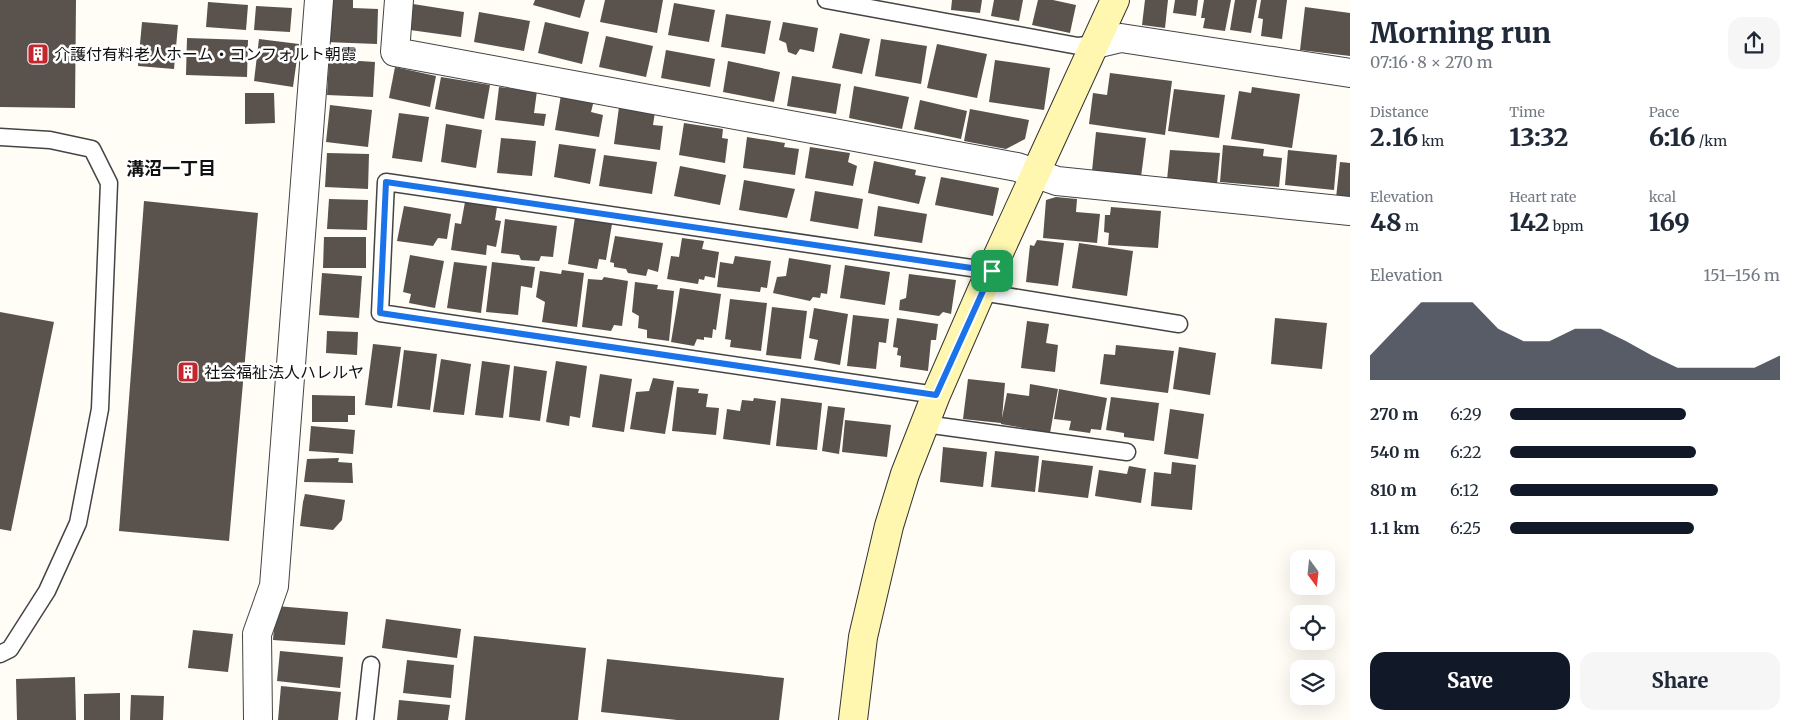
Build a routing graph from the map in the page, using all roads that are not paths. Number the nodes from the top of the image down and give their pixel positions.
1 (319, 0) edge
2 (399, 0) edge
3 (826, 0) edge
4 (1115, 0) edge
5 (1096, 44) junction
6 (1350, 73) edge
7 (0, 138) edge
8 (1036, 174) junction
9 (1350, 211) edge
10 (986, 282) junction
11 (1179, 324) dead end
12 (936, 395) junction
13 (925, 424) junction
14 (1127, 452) dead end
15 (0, 654) edge
16 (371, 665) dead end
17 (258, 720) edge
18 (366, 720) edge
19 (853, 720) edge

1 - 17 street
2 - 8 street
3 - 5 lane
4 - 5 street
5 - 6 street
5 - 8 street
7 - 15 lane
8 - 9 street
8 - 10 street
10 - 11 lane
10 - 12 street
10 - 12 lane
12 - 13 street
13 - 14 lane
13 - 19 street
16 - 18 lane

